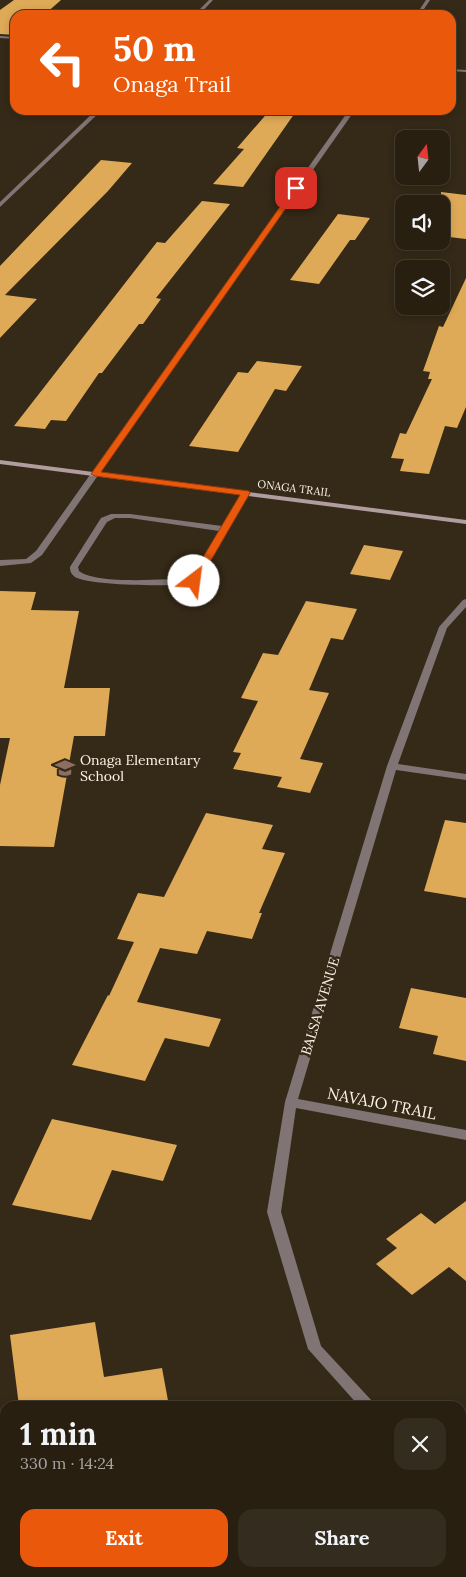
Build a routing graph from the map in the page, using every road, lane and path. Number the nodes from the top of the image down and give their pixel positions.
1 (211, 0) edge
2 (201, 10) edge
3 (94, 115) edge
4 (348, 115) edge
5 (0, 205) edge
6 (0, 462) edge
7 (95, 474) junction
8 (246, 493) junction
9 (466, 522) edge
10 (224, 529) junction
11 (0, 563) edge
12 (466, 602) edge
13 (392, 766) junction
14 (466, 777) edge
15 (292, 1102) junction
16 (466, 1135) edge
17 (363, 1401) edge

1 - 2 street
3 - 5 street
4 - 7 street
6 - 7 street, ONAGA TRAIL
7 - 8 street, ONAGA TRAIL
7 - 11 street
8 - 9 street, ONAGA TRAIL
8 - 10 street
10 - 10 street
12 - 13 street, BALSA AVENUE
13 - 14 street
13 - 15 street, BALSA AVENUE
15 - 16 street, NAVAJO TRAIL
15 - 17 street, BALSA AVENUE

